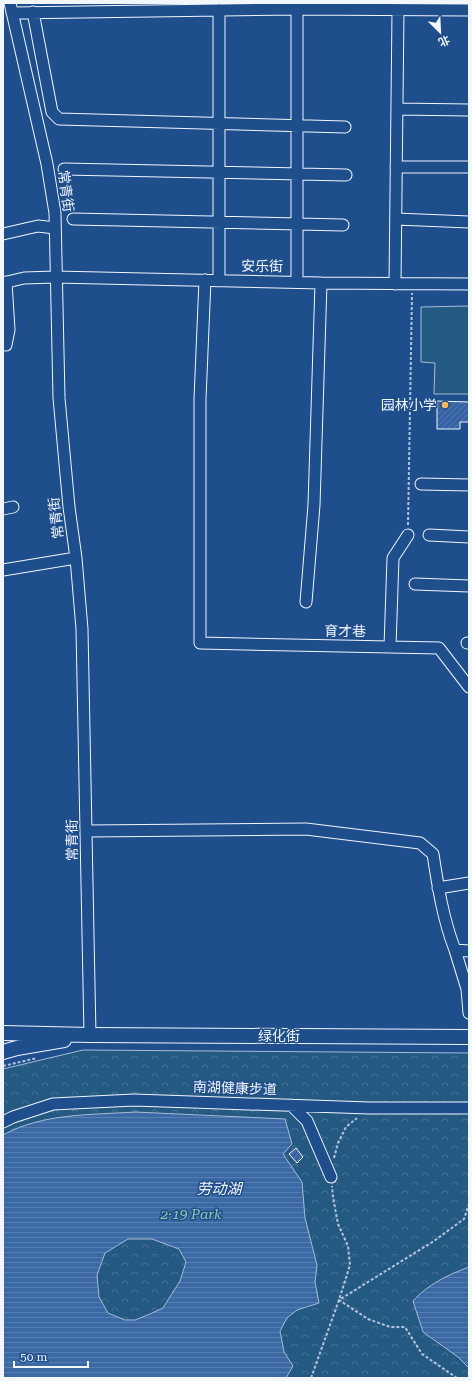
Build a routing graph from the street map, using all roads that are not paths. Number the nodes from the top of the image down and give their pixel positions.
1 (272, 6) edge
2 (345, 6) edge
3 (11, 8) edge
4 (297, 9) junction
5 (220, 10) junction
6 (398, 10) junction
7 (469, 10) edge
8 (33, 12) junction
9 (397, 109) junction
10 (469, 110) edge
11 (219, 123) junction
12 (297, 125) junction
13 (345, 126) dead end
14 (396, 166) junction
15 (469, 167) edge
16 (64, 169) dead end
17 (219, 172) junction
18 (297, 174) junction
19 (346, 175) dead end
20 (73, 219) dead end
21 (396, 219) junction
22 (219, 222) junction
23 (469, 222) edge
24 (297, 224) junction
25 (343, 225) dead end
26 (54, 228) junction
27 (3, 234) edge
28 (55, 277) junction
29 (204, 280) junction
30 (219, 280) junction
31 (297, 282) junction
32 (4, 283) edge
33 (321, 283) junction
34 (395, 284) junction
35 (469, 284) edge
36 (3, 345) edge
37 (421, 484) dead end
38 (469, 485) edge
39 (408, 535) road end
40 (429, 535) dead end
41 (469, 537) edge
42 (76, 558) junction
43 (3, 570) edge
44 (415, 584) dead end
45 (469, 586) edge
46 (306, 602) dead end
47 (390, 647) junction
48 (469, 687) edge
49 (87, 831) junction
50 (469, 883) edge
51 (438, 888) junction
52 (455, 950) junction
53 (469, 951) edge
54 (469, 1013) edge
55 (3, 1033) edge
56 (90, 1035) junction
57 (469, 1037) edge
58 (3, 1052) edge
59 (291, 1105) junction
60 (469, 1108) edge
61 (3, 1122) edge
62 (331, 1177) road end

1 - 4 street
1 - 5 street
2 - 4 street
2 - 6 street
3 - 8 street
3 - 26 street, 常青街
4 - 12 street
5 - 8 street
5 - 11 street
6 - 7 street
6 - 9 street
8 - 11 street
9 - 10 street
9 - 14 street
11 - 12 street
11 - 17 street
12 - 13 street
12 - 18 street
14 - 15 street
14 - 21 street
16 - 17 street
17 - 18 street
17 - 22 street
18 - 19 street
18 - 24 street
20 - 22 street
21 - 23 street
21 - 34 street
22 - 24 street
22 - 30 street
24 - 25 street
24 - 31 street
26 - 27 street
26 - 28 street, 常青街
28 - 29 street, 安乐街
28 - 32 street, 安乐街
28 - 42 street, 常青街
29 - 30 street, 安乐街
29 - 47 street, 育才巷
30 - 31 street, 安乐街
31 - 33 street, 安乐街
32 - 36 street
33 - 34 street, 安乐街
33 - 46 street
34 - 35 street, 安乐街
37 - 38 street
39 - 47 street
40 - 41 street
42 - 43 street
42 - 49 street, 常青街
44 - 45 street
47 - 48 street, 育才巷
49 - 51 street
49 - 56 street, 常青街
50 - 51 street
51 - 52 street
52 - 53 street
52 - 54 street
55 - 56 main road, 绿化街
56 - 57 main road, 绿化街
56 - 58 main road, 绿化街
59 - 60 street, 南湖健康步道
59 - 61 street, 南湖健康步道
59 - 62 street

